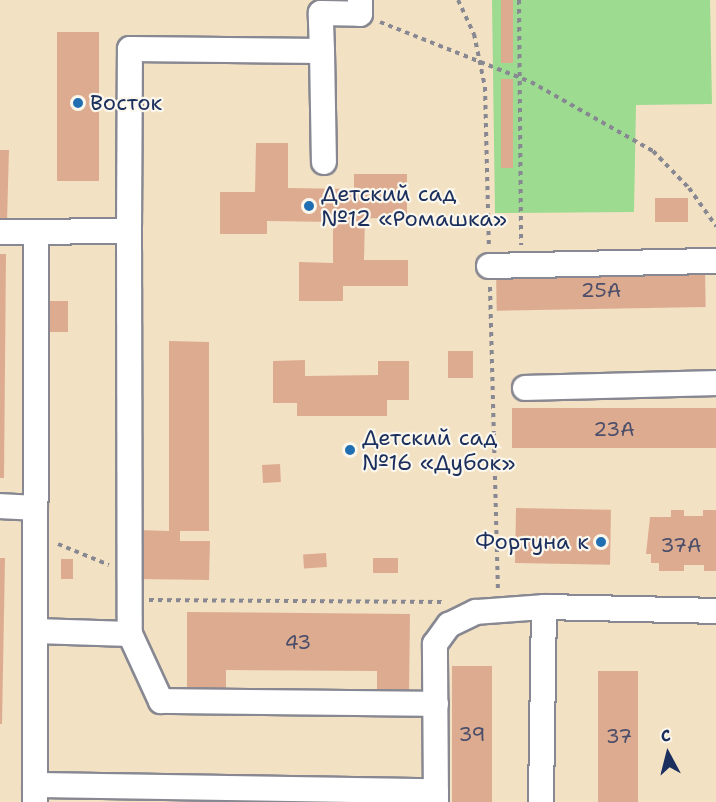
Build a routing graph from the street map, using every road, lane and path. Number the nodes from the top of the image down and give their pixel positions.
1 (458, 0) edge
2 (519, 0) edge
3 (360, 7) edge
4 (322, 51) junction
5 (479, 61) junction
6 (520, 78) junction
7 (324, 162) dead end
8 (716, 226) edge
9 (129, 231) junction
10 (0, 232) edge
11 (36, 232) junction
12 (716, 261) edge
13 (522, 265) junction
14 (489, 266) junction
15 (716, 383) edge
16 (525, 388) dead end
17 (0, 507) edge
18 (35, 508) junction
19 (35, 532) junction
20 (114, 568) dead end
21 (130, 600) junction
22 (451, 602) dead end
23 (498, 602) dead end
24 (544, 607) junction
25 (716, 611) edge
26 (35, 631) junction
27 (130, 634) junction
28 (436, 704) junction
29 (35, 794) edge
30 (436, 796) edge
31 (541, 802) edge

1 - 5 path
2 - 6 path
3 - 4 lane
3 - 5 path
4 - 7 lane
4 - 9 lane
5 - 6 path
5 - 14 path
6 - 8 path
6 - 13 path
9 - 11 lane
9 - 21 lane
10 - 11 lane
11 - 18 lane
12 - 13 lane
13 - 14 lane
14 - 23 path
15 - 16 lane
17 - 18 lane
18 - 19 lane
19 - 20 path
19 - 26 lane
21 - 22 path
21 - 27 lane
24 - 25 lane
24 - 28 lane
24 - 31 lane
26 - 27 lane
26 - 29 lane
27 - 28 lane
28 - 30 lane
29 - 30 lane

